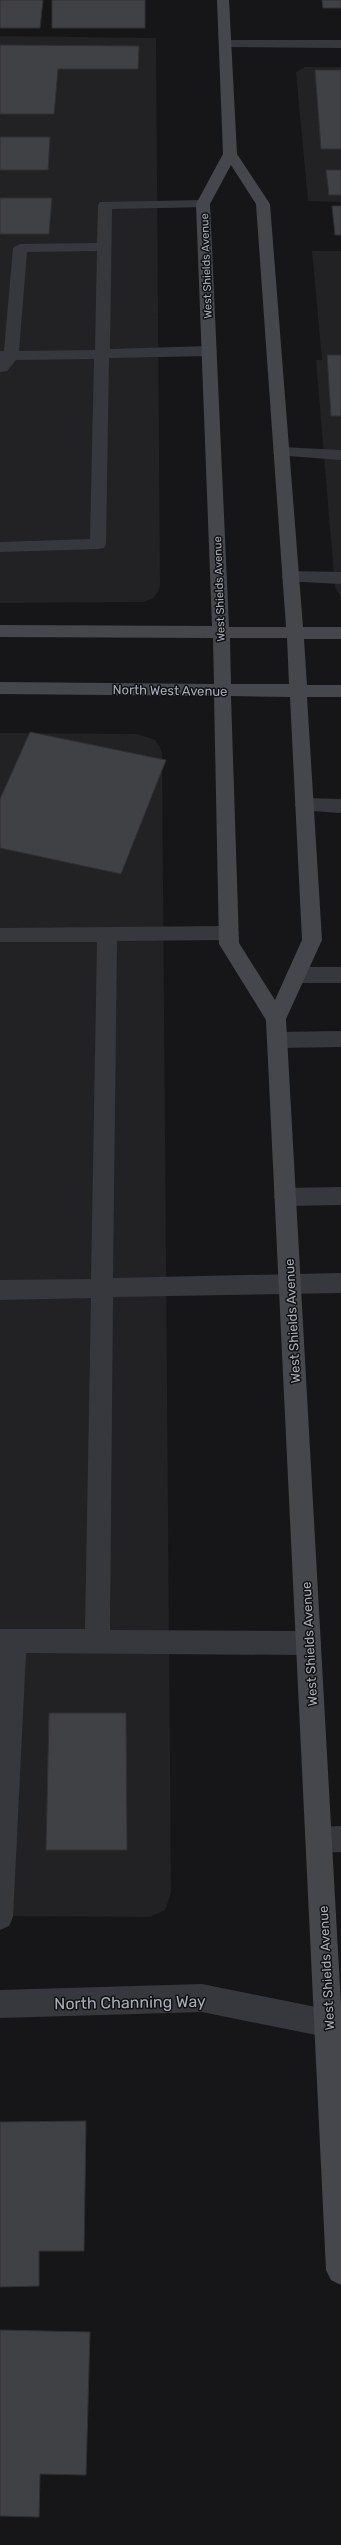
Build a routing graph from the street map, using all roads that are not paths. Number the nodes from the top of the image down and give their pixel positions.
1 (223, 0) edge
2 (226, 44) junction
3 (341, 44) edge
4 (230, 154) junction
5 (203, 204) junction
6 (104, 247) junction
7 (210, 351) junction
8 (102, 354) junction
9 (6, 356) edge
10 (0, 370) edge
11 (281, 452) junction
12 (341, 455) edge
13 (0, 547) edge
14 (290, 577) junction
15 (341, 578) edge
16 (0, 631) edge
17 (221, 632) junction
18 (295, 633) junction
19 (341, 633) edge
20 (0, 688) edge
21 (222, 691) junction
22 (298, 691) junction
23 (341, 691) edge
24 (304, 806) junction
25 (341, 806) edge
26 (229, 933) junction
27 (107, 934) junction
28 (0, 935) edge
29 (296, 975) junction
30 (341, 975) edge
31 (276, 1029) junction
32 (341, 1039) edge
33 (341, 1196) edge
34 (285, 1197) junction
35 (341, 1283) edge
36 (290, 1284) junction
37 (102, 1287) junction
38 (0, 1290) edge
39 (7, 1641) edge
40 (97, 1641) junction
41 (309, 1643) junction
42 (330, 1840) edge
43 (0, 1917) edge
44 (0, 2004) edge
45 (335, 2025) edge
46 (341, 2270) edge

1 - 2 main road
2 - 3 street
2 - 4 main road
4 - 5 main road, West Shields Avenue
4 - 11 main road, West Shields Avenue
5 - 6 street
5 - 7 main road, West Shields Avenue
6 - 8 street
6 - 9 street
7 - 8 street
7 - 17 main road, West Shields Avenue
8 - 9 street
8 - 13 street
9 - 10 street
11 - 12 street
11 - 14 main road, West Shields Avenue
14 - 15 street
14 - 18 main road, West Shields Avenue
16 - 17 main road
17 - 18 main road
17 - 21 main road, West Shields Avenue
18 - 19 main road
18 - 22 main road, West Shields Avenue
20 - 21 main road, North West Avenue
21 - 22 main road, North West Avenue
21 - 26 main road, West Shields Avenue
22 - 23 main road, North West Avenue
22 - 24 main road, West Shields Avenue
24 - 25 street
24 - 29 main road, West Shields Avenue
26 - 27 street
26 - 31 main road, West Shields Avenue
27 - 28 street
27 - 37 street
29 - 30 street
29 - 31 main road, West Shields Avenue
31 - 32 street
31 - 34 main road, West Shields Avenue
33 - 34 street
34 - 36 main road, West Shields Avenue
35 - 36 street
36 - 37 street
36 - 41 main road, West Shields Avenue
37 - 38 street
37 - 40 street
39 - 40 street
39 - 43 street
40 - 41 street
41 - 42 main road, West Shields Avenue
42 - 45 main road, West Shields Avenue
44 - 45 street, North Channing Way
45 - 46 main road, West Shields Avenue

